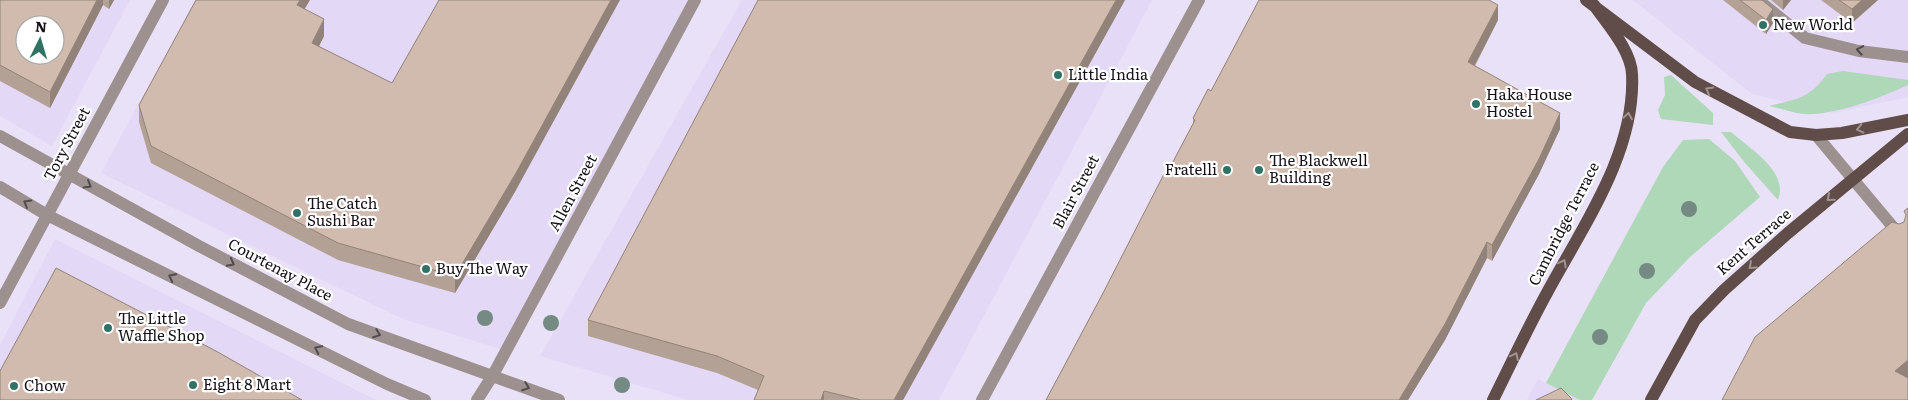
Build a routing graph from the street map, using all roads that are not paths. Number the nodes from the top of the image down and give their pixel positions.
1 (163, 0) edge
2 (695, 0) edge
3 (1199, 0) edge
4 (1758, 0) edge
5 (1590, 3) edge
6 (1908, 57) edge
7 (1908, 120) edge
8 (1908, 134) edge
9 (1816, 135) junction
10 (0, 136) edge
11 (69, 174) junction
12 (1854, 179) junction
13 (0, 187) edge
14 (47, 215) junction
15 (1898, 233) edge
16 (0, 303) edge
17 (494, 375) junction
18 (425, 400) edge
19 (477, 400) edge
20 (559, 400) edge
21 (982, 400) edge
22 (1493, 400) edge
23 (1652, 400) edge

1 - 11 street, Tory Street
2 - 17 street, Allen Street
3 - 21 street, Blair Street
6 -> 4 street
9 -> 5 main road
22 -> 5 main road, Cambridge Terrace
7 -> 9 main road
8 - 12 main road, Kent Terrace
9 - 12 street
10 - 11 street, Courtenay Place
11 - 14 street, Tory Street
11 -> 17 street, Courtenay Place
12 - 15 street
12 -> 23 main road, Kent Terrace
14 -> 13 street
14 - 16 street, Tory Street
18 -> 14 street
17 - 19 street, Allen Street
17 -> 20 street, Courtenay Place

